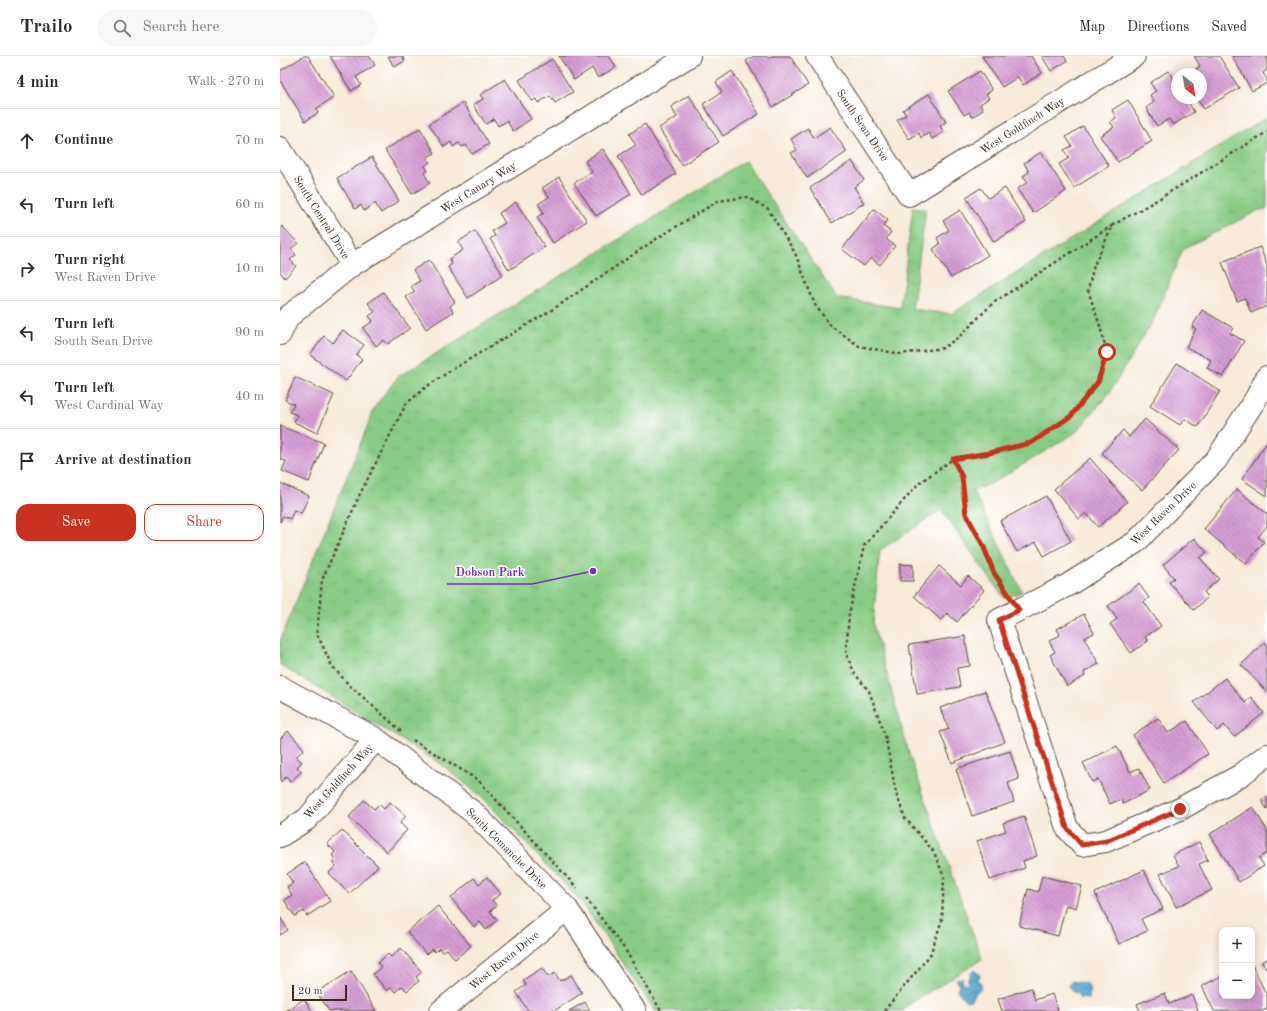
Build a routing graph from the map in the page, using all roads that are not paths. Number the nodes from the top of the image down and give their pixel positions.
1 (689, 56) edge
2 (817, 56) edge
3 (1134, 56) edge
4 (280, 148) edge
5 (909, 195) joint
6 (352, 265) junction
7 (280, 334) edge
8 (1267, 377) edge
9 (280, 688) edge
10 (376, 739) junction
11 (1267, 755) edge
12 (280, 836) edge
13 (567, 909) junction
14 (441, 1011) edge
15 (635, 1011) edge

1 - 6 street, West Canary Way
2 - 5 street, South Sean Drive
3 - 5 street, West Goldfinch Way
4 - 6 street, South Central Drive
6 - 7 street, West Canary Way
8 - 11 street, West Raven Drive
9 - 10 street, South Comanche Drive
10 - 12 street, West Goldfinch Way
10 - 13 street, South Comanche Drive
13 - 14 street, West Raven Drive
13 - 15 street, South Comanche Drive

